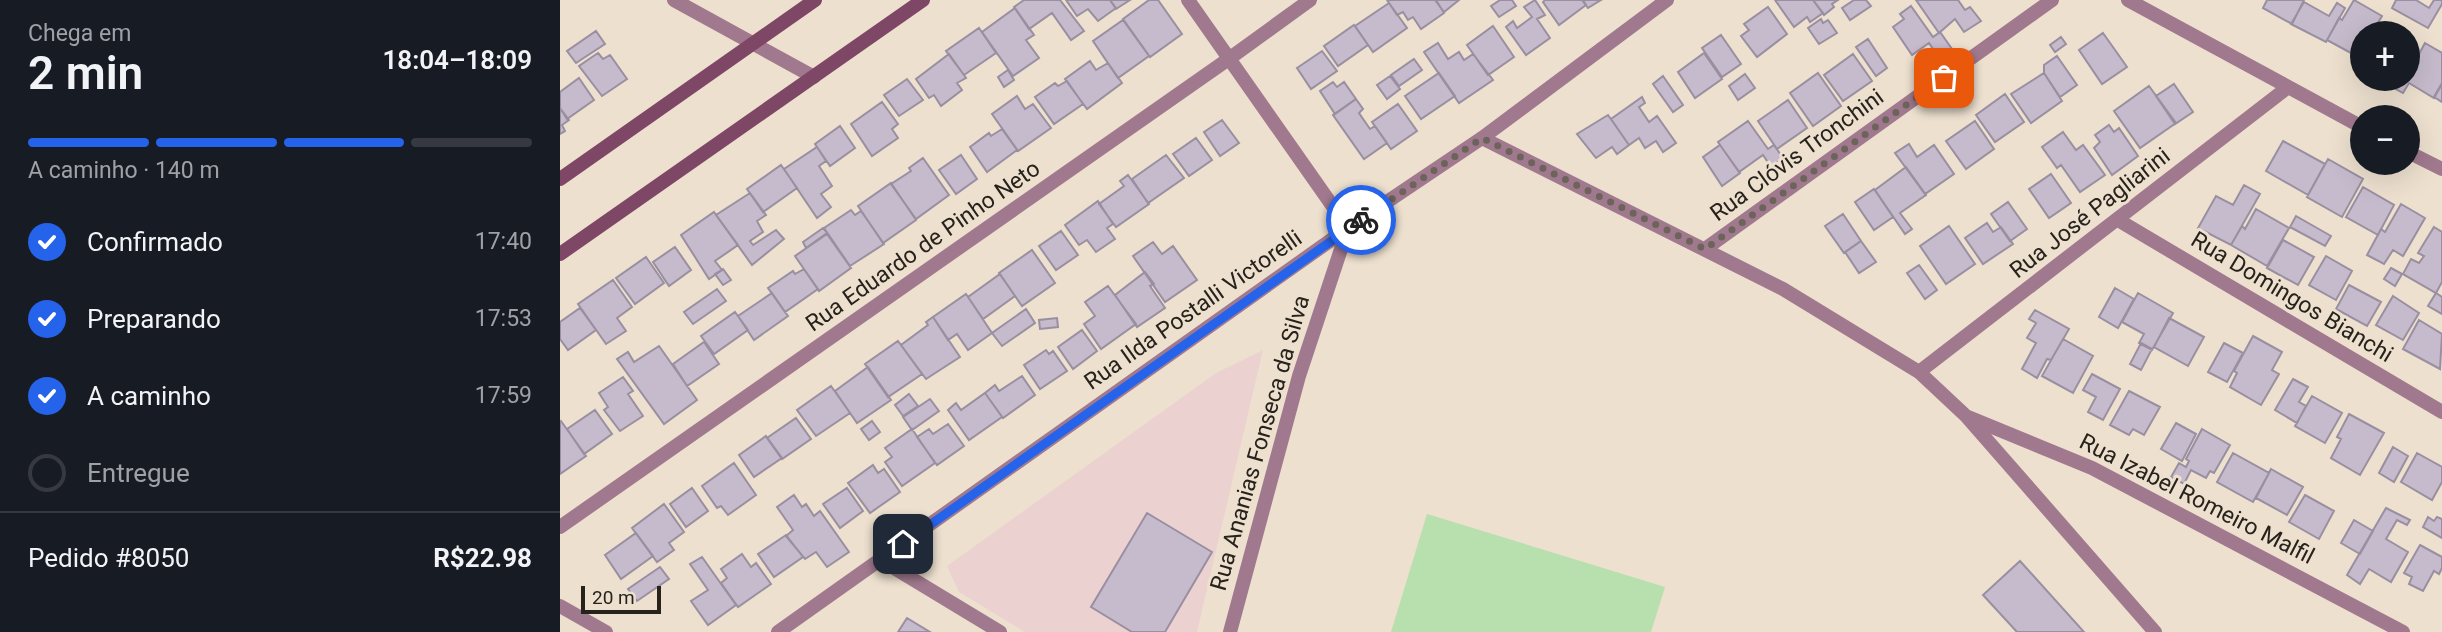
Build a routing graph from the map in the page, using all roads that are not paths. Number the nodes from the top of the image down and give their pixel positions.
1 (674, 0) edge
2 (815, 0) edge
3 (923, 0) edge
4 (1188, 0) edge
5 (1310, 0) edge
6 (1667, 0) edge
7 (2052, 0) edge
8 (2129, 0) edge
9 (753, 43) junction
10 (1230, 58) junction
11 (814, 77) junction
12 (2287, 88) junction
13 (2350, 121) edge
14 (1482, 138) junction
15 (2420, 158) edge
16 (2442, 169) edge
17 (560, 178) edge
18 (2118, 220) junction
19 (1348, 228) junction
20 (1705, 249) junction
21 (560, 254) edge
22 (1919, 372) junction
23 (2442, 412) edge
24 (1966, 416) junction
25 (560, 527) edge
26 (881, 560) junction
27 (560, 606) edge
28 (606, 632) edge
29 (778, 632) edge
30 (1000, 632) edge
31 (1230, 632) edge
32 (2155, 632) edge
33 (2403, 632) edge

1 - 9 street
2 - 9 street
3 - 11 street
4 - 10 street
5 - 10 street, Rua Eduardo de Pinho Neto
6 - 14 street, Rua Ilda Postalli Victorelli
7 - 20 street, Rua Clóvis Tronchini
8 - 12 street
9 - 11 street
9 - 17 street
10 - 19 street
10 - 25 street, Rua Eduardo de Pinho Neto
11 - 21 street
12 - 13 street
12 - 18 street, Rua José Pagliarini
14 - 19 street, Rua Ilda Postalli Victorelli
14 - 20 street
15 - 16 street
18 - 22 street, Rua José Pagliarini
18 - 23 street, Rua Domingos Bianchi
19 - 26 street, Rua Ilda Postalli Victorelli
19 - 31 street, Rua Ananias Fonseca da Silva
20 - 22 street
22 - 24 street
24 - 32 street
24 - 33 street, Rua Izabel Romeiro Malfil
26 - 29 street, Rua Ilda Postalli Victorelli
26 - 30 street
27 - 28 street

